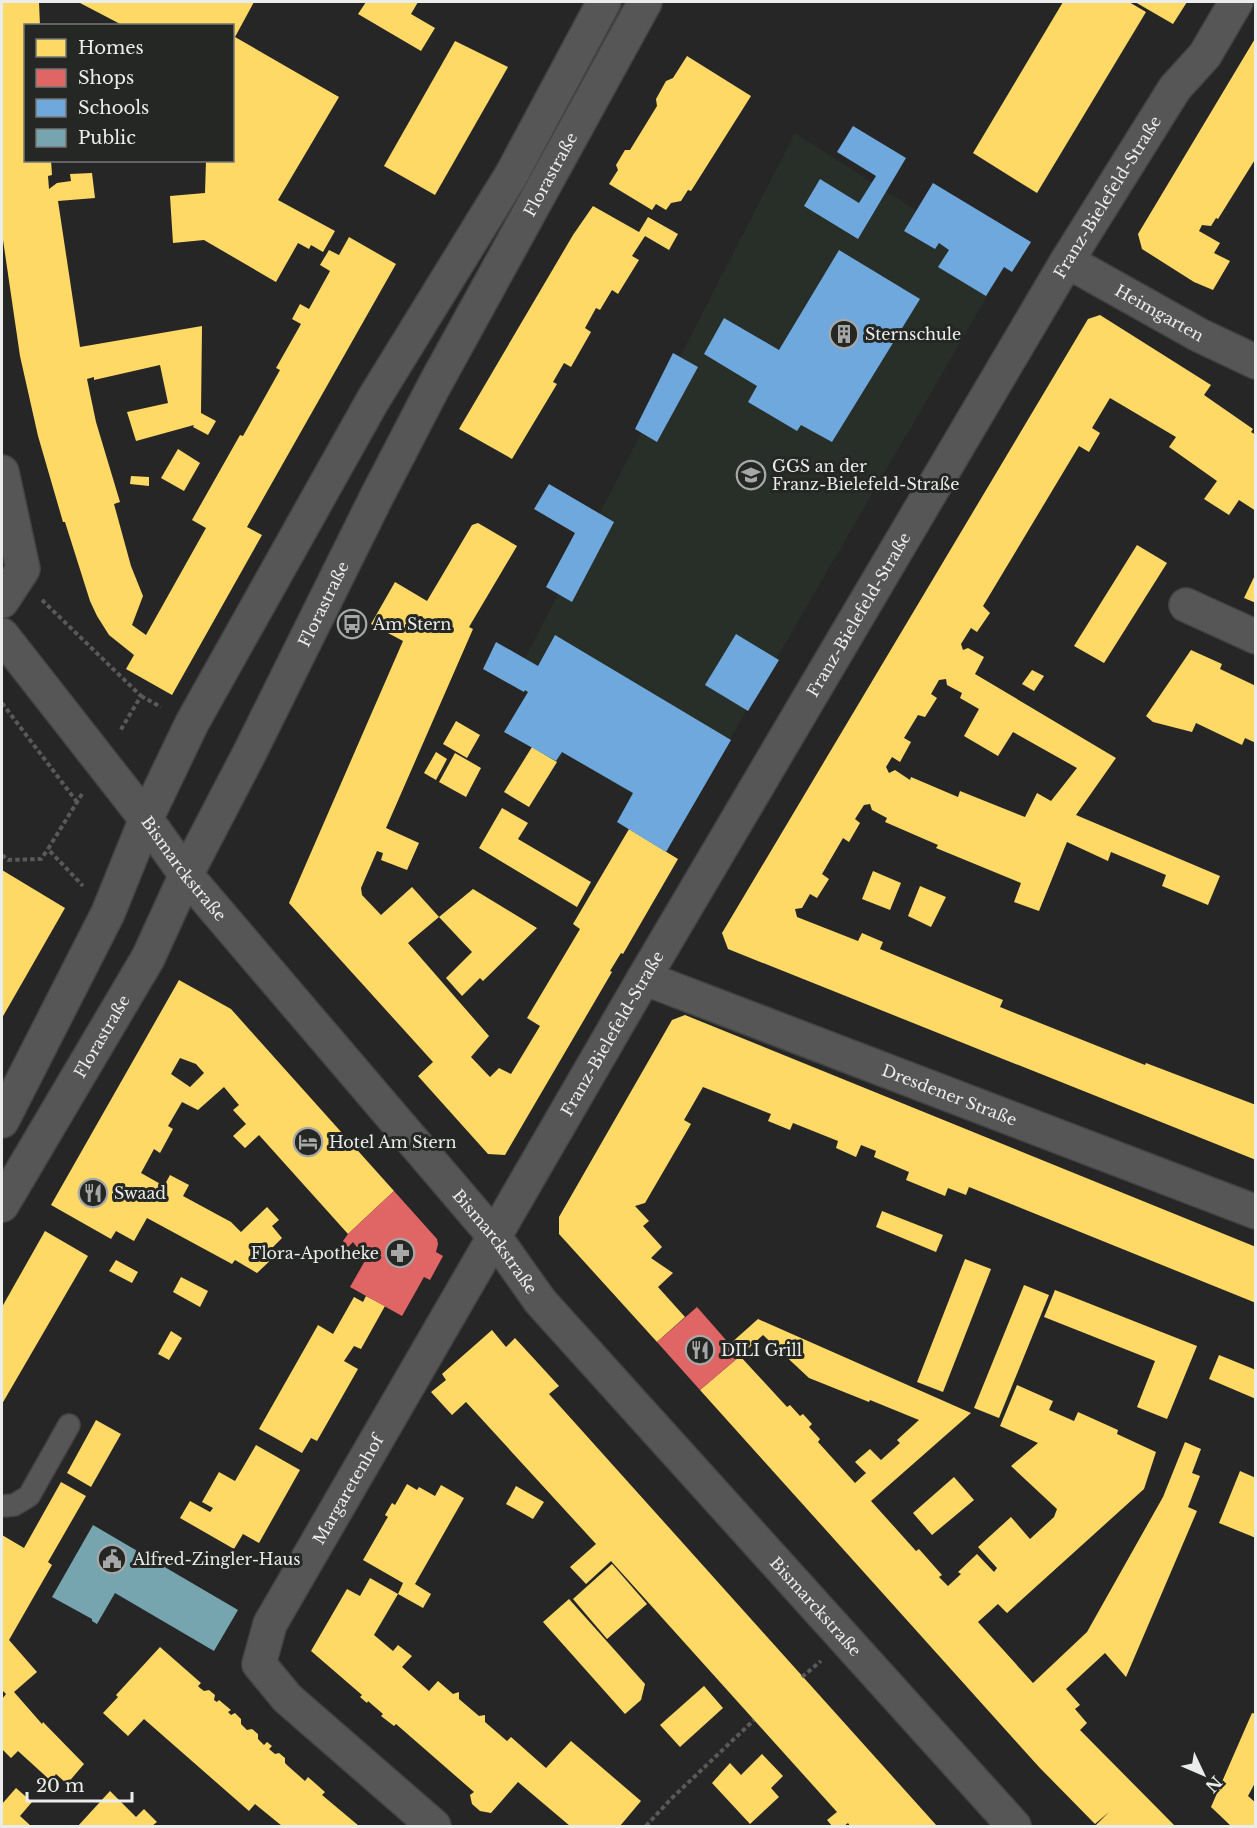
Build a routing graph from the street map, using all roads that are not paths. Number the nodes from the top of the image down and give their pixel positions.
1 (604, 2) edge
2 (644, 2) edge
3 (1236, 2) edge
4 (1067, 261) junction
5 (1256, 362) edge
6 (2, 472) edge
7 (2, 601) edge
8 (1186, 605) dead end
9 (2, 635) edge
10 (1256, 637) edge
11 (146, 819) junction
12 (186, 875) junction
13 (644, 978) junction
14 (2, 1121) edge
15 (2, 1204) edge
16 (1256, 1212) edge
17 (494, 1236) junction
18 (69, 1425) dead end
19 (2, 1506) edge
20 (434, 1827) edge
21 (1014, 1827) edge

1 - 11 main road, Florastraße
2 - 12 main road, Florastraße
3 - 4 main road, Franz-Bielefeld-Straße
4 - 5 main road, Heimgarten
4 - 13 main road, Franz-Bielefeld-Straße
6 - 7 main road
8 - 10 main road
9 - 11 main road, Bismarckstraße
11 - 12 main road, Bismarckstraße
11 - 14 main road, Florastraße
12 - 15 main road, Florastraße
12 - 17 main road, Bismarckstraße
13 - 16 main road, Dresdener Straße
13 - 17 main road, Franz-Bielefeld-Straße
17 - 20 main road, Margaretenhof
17 - 21 main road, Bismarckstraße
18 - 19 lane

